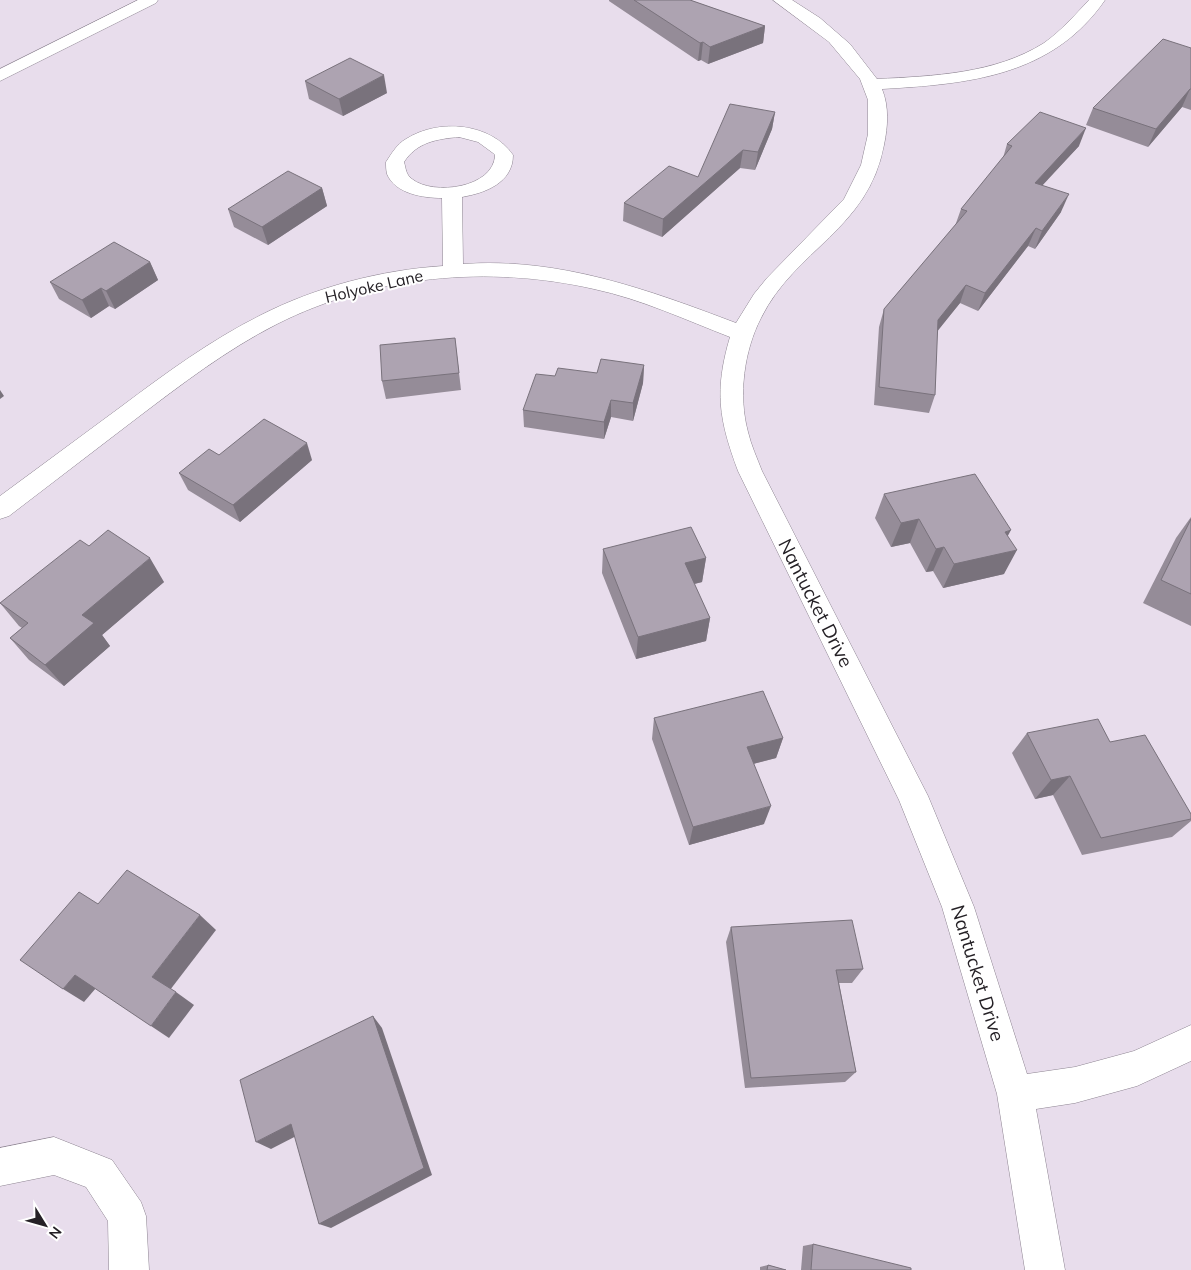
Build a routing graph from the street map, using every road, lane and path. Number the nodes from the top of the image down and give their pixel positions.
1 (150, 0) edge
2 (781, 0) edge
3 (1097, 0) edge
4 (0, 76) edge
5 (871, 84) junction
6 (452, 193) junction
7 (454, 269) junction
8 (743, 334) junction
9 (0, 509) edge
10 (1191, 1044) edge
11 (1015, 1094) junction
12 (0, 1167) edge
13 (130, 1270) edge
14 (1045, 1270) edge

1 - 4 street
2 - 5 street, Nantucket Drive
3 - 5 street
5 - 8 street, Nantucket Drive
6 - 6 street
6 - 7 street
7 - 8 street, Holyoke Lane
7 - 9 street, Holyoke Lane
8 - 11 street, Nantucket Drive
10 - 11 street
11 - 14 street, Nantucket Drive
12 - 13 street

